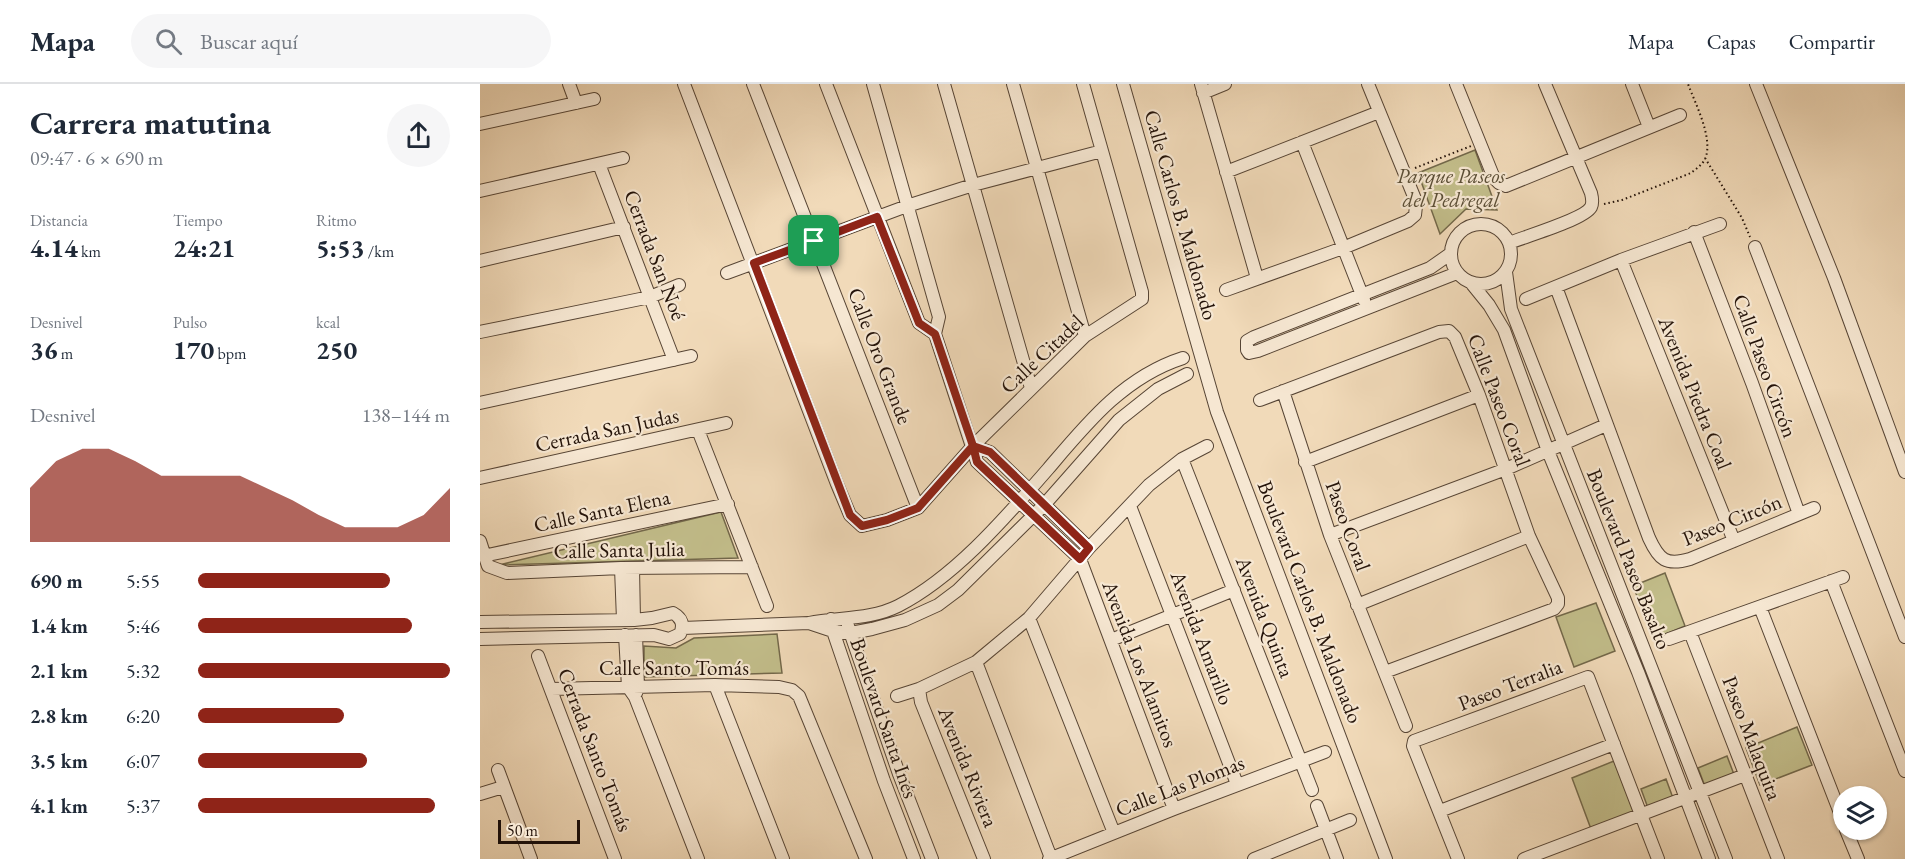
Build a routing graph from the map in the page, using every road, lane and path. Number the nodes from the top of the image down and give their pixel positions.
1 (569, 84) edge
2 (684, 84) edge
3 (753, 84) edge
4 (826, 84) edge
5 (873, 84) edge
6 (945, 84) edge
7 (1013, 84) edge
8 (1083, 84) edge
9 (1123, 84) edge
10 (1225, 84) edge
11 (1368, 84) edge
12 (1456, 84) edge
13 (1545, 84) edge
14 (1632, 84) edge
15 (1688, 84) edge
16 (1756, 84) edge
17 (1202, 88) edge
18 (594, 99) dead end
19 (576, 103) junction
20 (1378, 112) junction
21 (1680, 115) dead end
22 (480, 124) edge
23 (1649, 127) junction
24 (1302, 142) junction
25 (1479, 143) junction
26 (1102, 151) junction
27 (1575, 157) junction
28 (623, 158) dead end
29 (1705, 159) junction
30 (599, 164) junction
31 (1036, 170) junction
32 (1226, 172) junction
33 (1404, 172) junction
34 (973, 185) junction
35 (480, 191) edge
36 (1592, 204) junction
37 (907, 206) junction
38 (877, 217) junction
39 (1720, 224) dead end
40 (624, 227) junction
41 (1694, 232) junction
42 (814, 241) junction
43 (1509, 243) junction
44 (1755, 247) joint
45 (1343, 248) junction
46 (1450, 254) junction
47 (1621, 260) junction
48 (480, 261) edge
49 (754, 263) junction
50 (1506, 272) junction
51 (727, 273) dead end
52 (1457, 273) junction
53 (1257, 278) junction
54 (1472, 284) junction
55 (679, 285) dead end
56 (1556, 287) junction
57 (1226, 290) dead end
58 (1361, 294) junction
59 (650, 297) junction
60 (1526, 299) dead end
61 (1368, 308) junction
62 (480, 332) edge
63 (935, 334) junction
64 (1085, 336) junction
65 (691, 356) dead end
66 (1200, 357) joint
67 (1183, 358) dead end
68 (674, 360) junction
69 (1187, 374) dead end
70 (1031, 388) junction
71 (1283, 391) junction
72 (1479, 395) junction
73 (1260, 400) dead end
74 (480, 403) edge
75 (726, 423) dead end
76 (1606, 425) junction
77 (698, 430) junction
78 (1562, 444) junction
79 (973, 446) junction
80 (1207, 446) dead end
81 (1548, 451) junction
82 (1182, 459) junction
83 (1305, 462) junction
84 (1506, 469) junction
85 (1905, 472) edge
86 (480, 478) edge
87 (1029, 490) junction
88 (1018, 502) junction
89 (728, 504) junction
90 (1044, 505) junction
91 (1130, 506) junction
92 (918, 508) junction
93 (1814, 508) dead end
94 (1798, 514) junction
95 (1033, 516) junction
96 (1329, 535) junction
97 (1529, 536) junction
98 (480, 541) edge
99 (1734, 541) junction
100 (1089, 548) junction
101 (1080, 559) junction
102 (486, 561) junction
103 (752, 567) junction
104 (627, 568) junction
105 (1234, 590) junction
106 (1357, 605) junction
107 (766, 606) dead end
108 (1760, 607) junction
109 (1172, 615) junction
110 (845, 618) junction
111 (1029, 618) junction
112 (629, 620) junction
113 (480, 622) edge
114 (832, 625) junction
115 (683, 628) junction
116 (1690, 632) junction
117 (851, 633) junction
118 (630, 635) junction
119 (1905, 637) edge
120 (480, 639) edge
121 (1669, 639) dead end
122 (1111, 640) junction
123 (538, 656) dead end
124 (976, 662) junction
125 (1385, 672) junction
126 (715, 685) junction
127 (551, 689) junction
128 (919, 689) junction
129 (634, 690) junction
130 (897, 696) dead end
131 (1406, 726) dead end
132 (1614, 744) junction
133 (1325, 752) dead end
134 (1301, 761) junction
135 (498, 770) dead end
136 (1905, 771) edge
137 (1745, 775) junction
138 (1237, 784) junction
139 (503, 787) junction
140 (1312, 790) dead end
141 (1700, 792) junction
142 (480, 794) edge
143 (1833, 794) edge
144 (1685, 797) junction
145 (1317, 806) dead end
146 (1174, 809) junction
147 (1440, 811) junction
148 (1641, 814) junction
149 (1350, 820) dead end
150 (1326, 829) junction
151 (1114, 832) junction
152 (1850, 840) edge
153 (864, 858) edge
154 (1261, 858) edge
155 (529, 859) edge
156 (615, 859) edge
157 (698, 859) edge
158 (783, 859) edge
159 (914, 859) edge
160 (932, 859) edge
161 (984, 859) edge
162 (1050, 859) edge
163 (1337, 859) edge
164 (1386, 859) edge
165 (1458, 859) edge
166 (1524, 859) edge
167 (1658, 859) edge
168 (1709, 859) edge
169 (1726, 859) edge
170 (1778, 859) edge
171 (1857, 859) edge

1 - 19 street
2 - 49 street
3 - 42 street, Calle Oro Grande
4 - 38 street
5 - 37 street
6 - 34 street
7 - 31 street
8 - 26 street
9 - 66 street, Calle Carlos B. Maldonado
10 - 17 street
11 - 20 street
12 - 25 street
13 - 27 street
14 - 23 street
15 - 29 path
16 - 85 street
17 - 32 street
18 - 19 street
19 - 22 street
20 - 24 street
20 - 33 street
21 - 23 street
23 - 27 street
24 - 32 street
24 - 45 street
25 - 27 street
25 - 33 path
26 - 31 street
26 - 64 street, Calle Citadel
27 - 36 street
28 - 30 street
29 - 36 path
29 - 44 path
30 - 35 street
30 - 40 street, Cerrada San Noé
31 - 34 street
31 - 64 street
32 - 53 street
33 - 45 street
34 - 37 street
34 - 70 street
36 - 43 street
37 - 38 street
37 - 63 street
38 - 42 street
38 - 63 street
39 - 41 street
40 - 48 street
40 - 59 street, Cerrada San Noé
41 - 47 street
41 - 94 street, Calle Paseo Circón
42 - 49 street
42 - 92 street, Calle Oro Grande
43 - 46 street
43 - 50 street
44 - 119 street
45 - 53 street
45 - 58 street
46 - 52 street
46 - 58 street
47 - 56 street
47 - 99 street, Avenida Piedra Coal
49 - 51 street
49 - 92 street, Calle Citadel
50 - 54 street
50 - 78 street, Boulevard Paseo Basalto
52 - 54 street
52 - 61 street
53 - 57 street
54 - 81 street, Boulevard Paseo Basalto
55 - 59 street
56 - 60 street
56 - 76 street
58 - 61 street
58 - 61 street
59 - 62 street
59 - 68 street, Cerrada San Noé
63 - 79 street, Avenida Los Alamitos
64 - 70 street, Calle Citadel
65 - 68 street
66 - 164 street, Boulevard Carlos B. Maldonado
67 - 87 street
68 - 74 street
69 - 90 street
70 - 79 street, Calle Citadel
71 - 72 street, Calle Paseo Coral
71 - 73 street, Calle Paseo Coral
71 - 83 street, Paseo Coral
72 - 83 street
72 - 84 street, Calle Paseo Coral
75 - 77 street
76 - 78 street
76 - 99 street, Paseo Circón
77 - 86 street, Cerrada San Judas
77 - 89 street, Cerrada San Judas
78 - 81 street
78 - 141 street, Boulevard Paseo Basalto
79 - 87 street
79 - 88 street, Avenida Los Alamitos
79 - 92 street, Calle Citadel
80 - 82 street
81 - 84 street
81 - 144 street, Boulevard Paseo Basalto
82 - 91 street
82 - 105 street, Avenida Quinta
83 - 96 street, Paseo Coral
84 - 96 street
84 - 97 street, Calle Paseo Coral
87 - 88 street
87 - 90 street
88 - 95 street, Avenida Los Alamitos
88 - 110 street
89 - 102 street, Calle Santa Elena
89 - 103 street, Cerrada San Judas
90 - 95 street
90 - 100 street
91 - 100 street
91 - 109 street, Avenida Amarillo
93 - 94 street, Paseo Circón
94 - 99 street, Paseo Circón
95 - 101 street, Avenida Los Alamitos
95 - 117 street
96 - 106 street, Paseo Coral
97 - 106 street
97 - 125 street, Calle Paseo Coral
98 - 102 street
100 - 101 street
101 - 111 street
101 - 122 street, Avenida Los Alamitos
102 - 104 street, Calle Santa Julia
103 - 104 street, Calle Santa Julia
103 - 107 street, Cerrada San Judas
104 - 112 street
105 - 109 street
105 - 134 street, Avenida Quinta
106 - 125 street, Paseo Coral
108 - 116 street
108 - 136 street
108 - 143 street
109 - 122 street
109 - 138 street, Avenida Amarillo
110 - 114 street
110 - 117 street, Boulevard Santa Inés
111 - 124 street
111 - 151 street
112 - 113 street
112 - 115 street
114 - 115 street, Boulevard Santa Inés
114 - 117 street
114 - 159 street, Boulevard Santa Inés
115 - 118 street, Boulevard Santa Inés
116 - 121 street
116 - 137 street, Paseo Malaquita
117 - 160 street, Boulevard Santa Inés
118 - 120 street, Boulevard Santa Inés
118 - 129 street
122 - 146 street, Avenida Los Alamitos
123 - 127 street, Cerrada Santo Tomás
124 - 128 street
124 - 162 street
125 - 131 street, Paseo Coral
126 - 129 street, Calle Santo Tomás
126 - 153 street, Calle Santo Tomás
126 - 158 street
127 - 129 street, Calle Santo Tomás
127 - 156 street, Cerrada Santo Tomás
128 - 130 street
128 - 161 street, Avenida Riviera
129 - 157 street
132 - 147 street
132 - 147 street, Paseo Terralia
132 - 148 street, Paseo Terralia
133 - 134 street, Calle Las Plomas
134 - 138 street, Calle Las Plomas
134 - 140 street, Avenida Quinta
135 - 139 street
137 - 141 street
137 - 170 street, Paseo Malaquita
138 - 146 street, Calle Las Plomas
139 - 142 street
139 - 155 street
141 - 144 street
141 - 169 street, Boulevard Paseo Basalto
144 - 148 street
144 - 168 street, Boulevard Paseo Basalto
145 - 150 street
146 - 151 street, Calle Las Plomas
147 - 165 street, Paseo Terralia
148 - 166 street
148 - 167 street, Paseo Terralia
149 - 150 street
150 - 154 street
150 - 163 street
151 - 162 street, Calle Las Plomas
152 - 171 street

